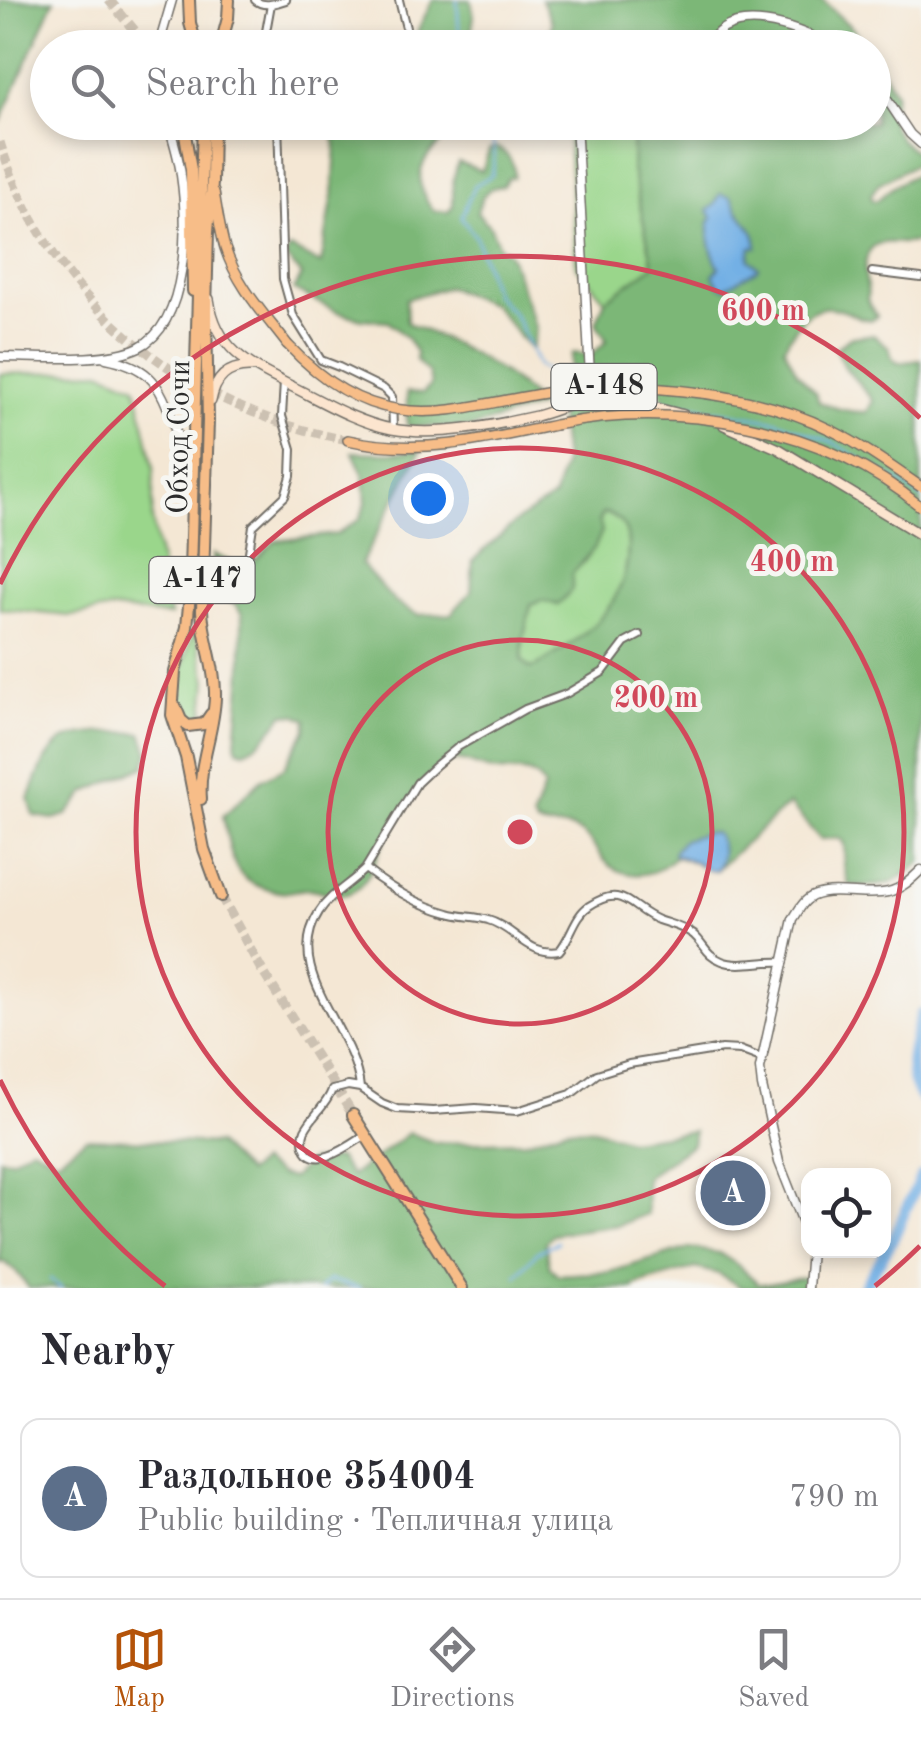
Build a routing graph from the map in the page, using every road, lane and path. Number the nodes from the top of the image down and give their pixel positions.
1 (172, 0) edge
2 (189, 0) edge
3 (229, 0) edge
4 (255, 0) edge
5 (286, 0) edge
6 (399, 0) edge
7 (270, 4) junction
8 (163, 30) edge
9 (192, 30) edge
10 (225, 30) edge
11 (266, 30) edge
12 (406, 30) edge
13 (716, 30) edge
14 (802, 30) edge
15 (891, 106) edge
16 (173, 140) edge
17 (187, 140) edge
18 (203, 140) edge
19 (213, 140) edge
20 (278, 140) edge
21 (577, 140) edge
22 (921, 144) edge
23 (212, 184) junction
24 (872, 272) dead end
25 (921, 278) edge
26 (208, 286) junction
27 (96, 356) junction
28 (0, 357) edge
29 (253, 368) junction
30 (196, 377) junction
31 (284, 382) junction
32 (591, 400) junction
33 (208, 421) junction
34 (393, 429) junction
35 (348, 440) tunnel mouth
36 (921, 488) edge
37 (921, 506) edge
38 (192, 534) junction
39 (921, 534) edge
40 (249, 552) dead end
41 (640, 635) dead end
42 (173, 701) junction
43 (214, 707) junction
44 (212, 869) junction
45 (365, 869) junction
46 (921, 870) edge
47 (221, 896) tunnel mouth
48 (784, 962) junction
49 (762, 1058) junction
50 (360, 1088) junction
51 (354, 1115) tunnel mouth
52 (366, 1135) junction
53 (801, 1217) edge
54 (810, 1258) edge
55 (462, 1288) edge
56 (808, 1288) edge

1 - 8 street
2 - 9 highway
3 - 10 highway
4 - 7 street
5 - 7 street
6 - 12 street
7 - 11 street
13 - 14 street
15 - 22 street
16 - 27 street
17 - 30 highway, А-147
18 - 30 highway, А-147
19 - 23 highway, Обход Сочи / А-147
20 - 34 street
21 - 32 street
23 - 26 highway, Обход Сочи / А-147
23 - 36 main road, А-148, bridge
24 - 25 street
26 - 29 main road, А-147
26 - 33 highway, Обход Сочи / А-147
27 - 28 street
27 - 38 street, А-147
29 - 31 main road
29 - 33 main road, А-147
30 - 38 highway, Обход Сочи / А-147
31 - 34 main road
31 - 40 street
32 - 34 main road
32 - 39 main road
33 - 43 highway, Обход Сочи / А-147
35 - 37 main road, А-148, bridge
38 - 42 highway, Обход Сочи / А-147
41 - 45 street
42 - 43 highway
42 - 44 highway, Обход Сочи / А-147
43 - 44 highway, Обход Сочи / А-147
44 - 47 highway, Обход Сочи / А-147
45 - 48 street
45 - 50 street
46 - 48 street
48 - 49 street
49 - 50 street
49 - 53 street
50 - 52 street
51 - 52 highway
52 - 55 highway
54 - 56 street

